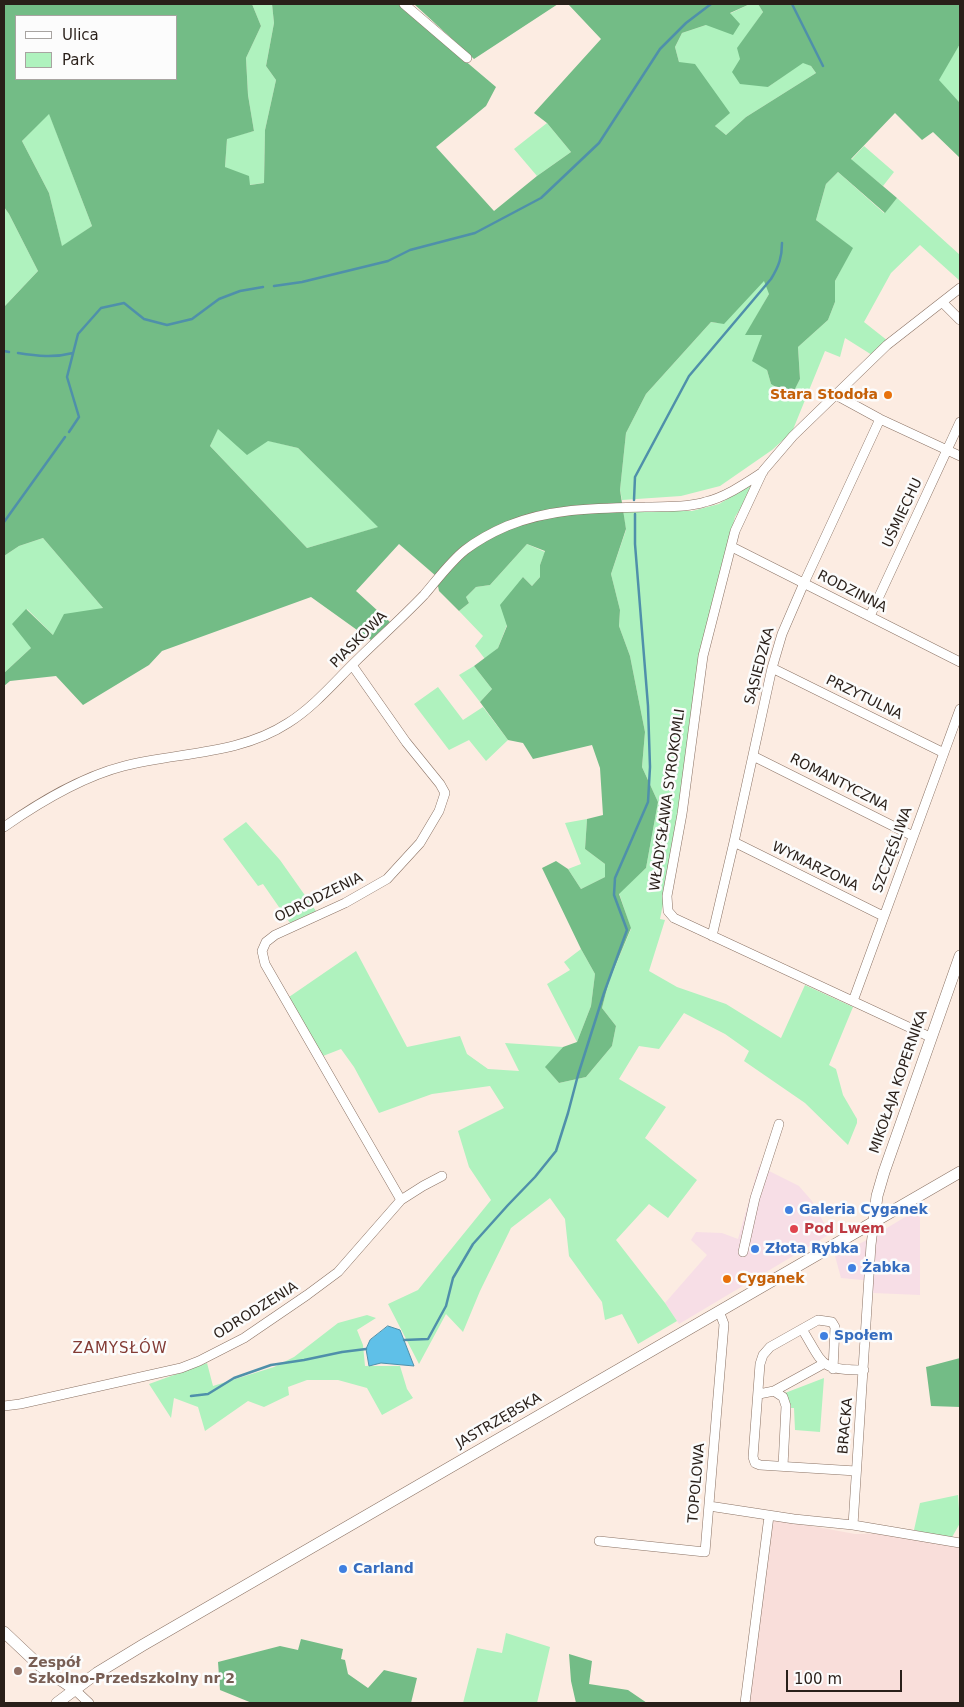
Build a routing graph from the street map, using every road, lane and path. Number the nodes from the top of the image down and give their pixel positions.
1 (404, 4) edge
2 (467, 58) dead end
3 (960, 288) edge
4 (942, 303) junction
5 (960, 320) edge
6 (836, 396) junction
7 (880, 419) junction
8 (960, 422) edge
9 (948, 450) junction
10 (960, 456) edge
11 (763, 471) junction
12 (730, 491) joint
13 (732, 548) junction
14 (804, 583) junction
15 (870, 616) junction
16 (960, 662) edge
17 (352, 665) junction
18 (772, 668) junction
19 (960, 708) edge
20 (944, 753) junction
21 (753, 756) junction
22 (4, 827) edge
23 (913, 836) junction
24 (734, 842) junction
25 (883, 916) junction
26 (712, 936) junction
27 (960, 956) edge
28 (853, 1001) junction
29 (930, 1037) junction
30 (779, 1124) dead end
31 (960, 1172) edge
32 (442, 1176) dead end
33 (401, 1200) junction
34 (874, 1221) junction
35 (743, 1252) dead end
36 (719, 1311) junction
37 (802, 1329) junction
38 (823, 1364) junction
39 (833, 1368) junction
40 (864, 1370) junction
41 (774, 1391) junction
42 (759, 1394) junction
43 (4, 1406) edge
44 (783, 1466) junction
45 (856, 1471) junction
46 (709, 1506) junction
47 (769, 1516) junction
48 (854, 1525) junction
49 (599, 1541) dead end
50 (960, 1543) edge
51 (4, 1632) edge
52 (74, 1689) junction
53 (57, 1703) edge
54 (89, 1703) edge
55 (745, 1703) edge

1 - 2 street
3 - 4 street, WŁADYSŁAWA SYROKOMLI
4 - 5 street
4 - 6 street, WŁADYSŁAWA SYROKOMLI
6 - 7 street
6 - 11 street, WŁADYSŁAWA SYROKOMLI
7 - 9 street
7 - 14 street, SĄSIEDZKA
8 - 9 street, UŚMIECHU
9 - 10 street
9 - 15 street, UŚMIECHU
11 - 12 street, WŁADYSŁAWA SYROKOMLI
11 - 13 street, WŁADYSŁAWA SYROKOMLI
12 - 17 street, PIASKOWA
13 - 14 street, RODZINNA
13 - 26 street, WŁADYSŁAWA SYROKOMLI
14 - 15 street, RODZINNA
14 - 18 street, SĄSIEDZKA
15 - 16 street, RODZINNA
17 - 22 street, PIASKOWA
17 - 33 street, ODRODZENIA
18 - 20 street, PRZYTULNA
18 - 21 street, SĄSIEDZKA
19 - 20 street, SZCZĘŚLIWA
20 - 23 street, SZCZĘŚLIWA
21 - 23 street, ROMANTYCZNA
21 - 24 street, SĄSIEDZKA
23 - 25 street, SZCZĘŚLIWA
24 - 25 street, WYMARZONA
24 - 26 street, SĄSIEDZKA
25 - 28 street, SZCZĘŚLIWA
26 - 28 street, WŁADYSŁAWA SYROKOMLI
27 - 29 main road, MIKOŁAJA KOPERNIKA
28 - 29 street, WŁADYSŁAWA SYROKOMLI
29 - 34 main road, MIKOŁAJA KOPERNIKA
30 - 35 street
31 - 34 main road, JASTRZĘBSKA
32 - 33 street, ODRODZENIA
33 - 43 street, ODRODZENIA
34 - 36 main road, JASTRZĘBSKA
34 - 40 street, BRACKA
36 - 46 street, TOPOLOWA
36 - 52 main road, JASTRZĘBSKA
37 - 38 street
37 - 39 street
37 - 42 street
38 - 39 street
38 - 41 street
39 - 40 street
40 - 45 street, BRACKA
41 - 42 street
41 - 44 street
42 - 44 street
44 - 45 street
45 - 48 street, BRACKA
46 - 47 street
46 - 49 street, TOPOLOWA
47 - 48 street
47 - 55 street
48 - 50 street
51 - 52 main road
52 - 53 main road, JASTRZĘBSKA
52 - 54 street

